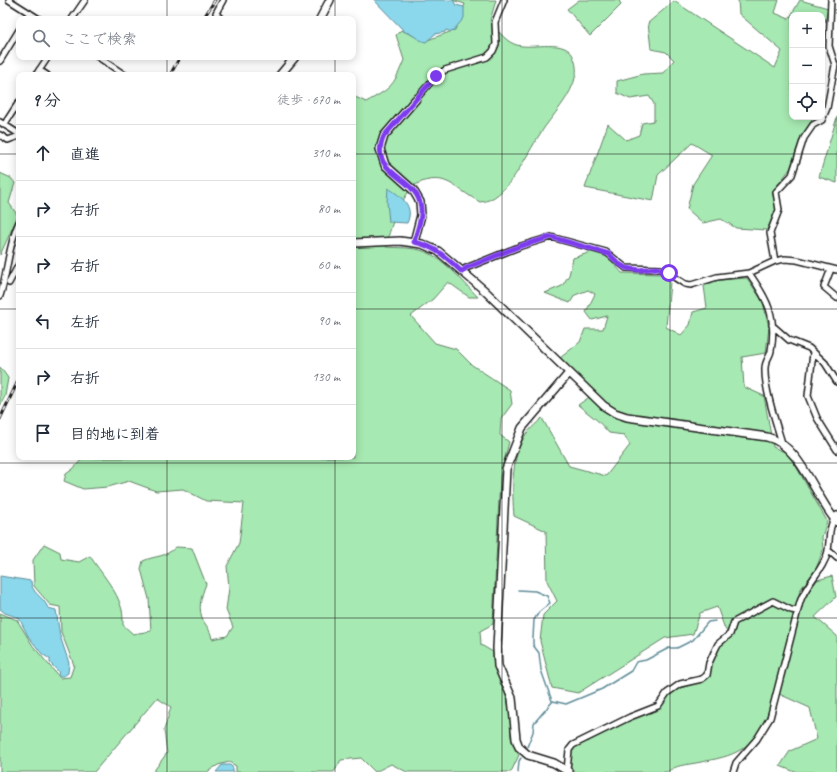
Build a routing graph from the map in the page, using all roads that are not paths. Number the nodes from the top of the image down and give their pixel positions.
1 (9, 0) edge
2 (85, 0) edge
3 (223, 0) edge
4 (330, 0) edge
5 (504, 0) edge
6 (831, 0) edge
7 (30, 13) junction
8 (28, 16) edge
9 (34, 16) edge
10 (74, 16) edge
11 (218, 16) edge
12 (322, 16) edge
13 (16, 35) edge
14 (0, 60) edge
15 (46, 60) edge
16 (102, 60) edge
17 (292, 60) edge
18 (39, 72) edge
19 (120, 72) edge
20 (282, 72) edge
21 (416, 99) joint
22 (16, 106) edge
23 (2, 123) edge
24 (16, 133) edge
25 (0, 135) edge
26 (16, 136) edge
27 (16, 235) edge
28 (414, 242) junction
29 (356, 243) edge
30 (775, 261) junction
31 (831, 269) junction
32 (16, 270) edge
33 (837, 270) edge
34 (462, 272) junction
35 (749, 274) junction
36 (9, 283) dead end
37 (0, 293) edge
38 (837, 298) edge
39 (772, 325) junction
40 (813, 353) junction
41 (569, 373) junction
42 (837, 382) edge
43 (782, 443) junction
44 (837, 450) edge
45 (836, 519) edge
46 (828, 550) junction
47 (837, 558) edge
48 (797, 611) junction
49 (568, 771) edge
50 (733, 772) edge

1 - 7 street
2 - 10 street
3 - 11 street
4 - 12 street
5 - 21 street
6 - 30 street
7 - 8 street
7 - 9 street
13 - 14 street
15 - 18 street
16 - 19 street
17 - 20 street
21 - 28 street
22 - 23 street
23 - 24 street
25 - 26 street
27 - 37 street
28 - 29 street
28 - 34 street
30 - 31 street
30 - 35 street
31 - 33 street
31 - 38 street
32 - 36 street
34 - 35 street
34 - 41 street
35 - 39 street
39 - 40 street
39 - 43 street
40 - 42 street
40 - 44 street
41 - 43 street
41 - 49 street
43 - 45 street
45 - 46 street
46 - 47 street
46 - 48 street
48 - 49 street
48 - 50 street

